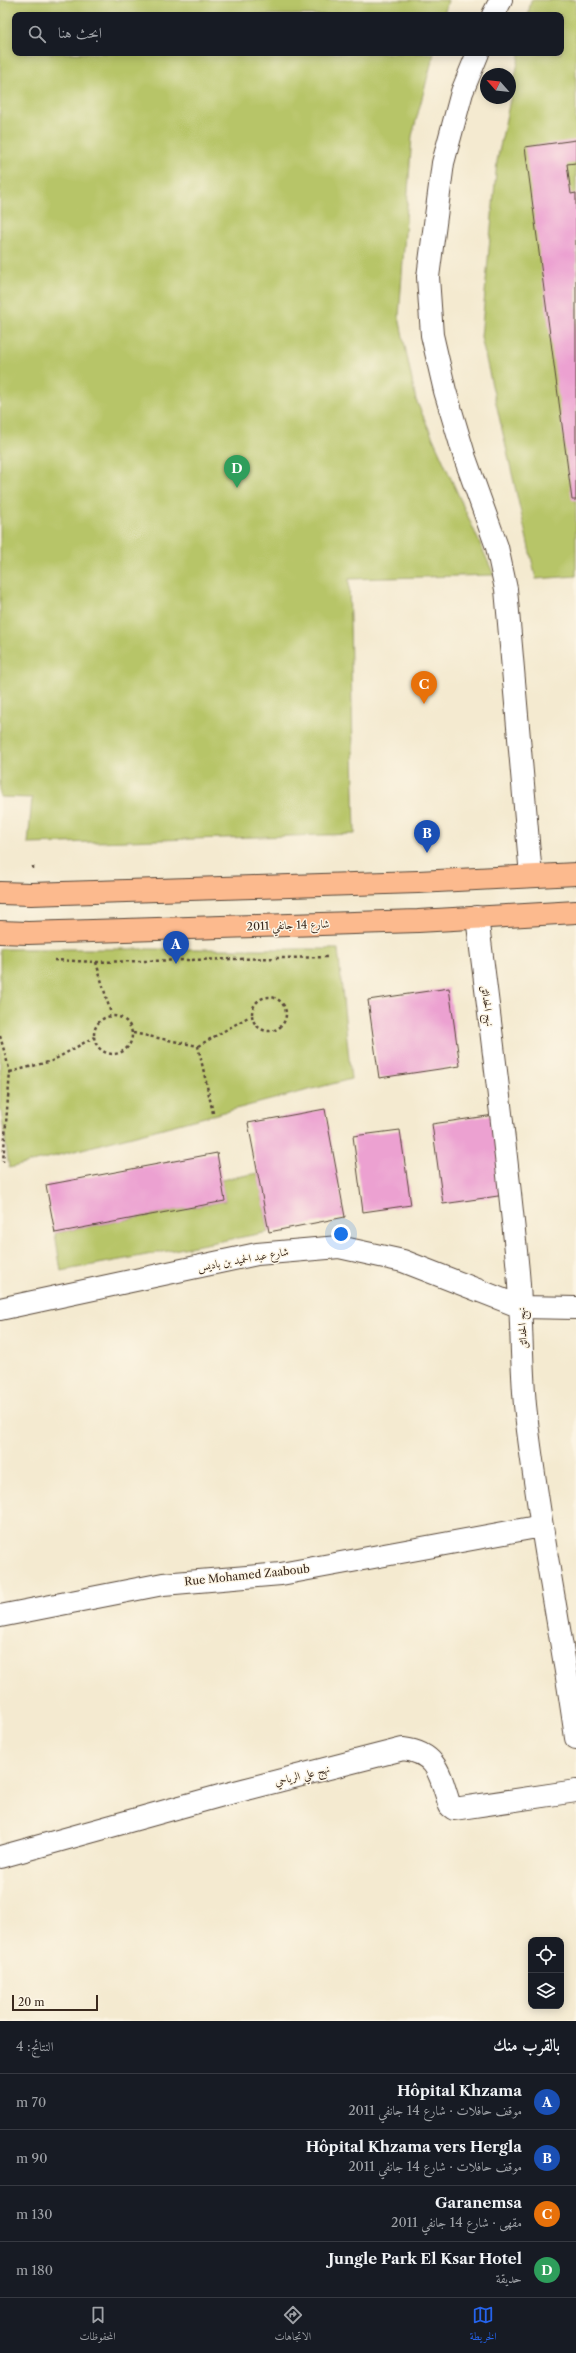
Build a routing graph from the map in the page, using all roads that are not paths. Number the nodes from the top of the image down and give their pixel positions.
1 (501, 0) edge
2 (495, 12) edge
3 (477, 56) edge
4 (576, 874) edge
5 (531, 876) junction
6 (0, 893) edge
7 (576, 912) edge
8 (476, 917) junction
9 (0, 932) edge
10 (521, 1307) junction
11 (576, 1308) edge
12 (0, 1309) edge
13 (542, 1526) junction
14 (0, 1616) edge
15 (576, 1738) edge
16 (576, 1791) edge
17 (0, 1857) edge

1 - 2 street
3 - 5 street
4 - 5 main road
5 - 6 main road
7 - 8 main road, شارع 14 جانفي 2011
8 - 9 main road, شارع 14 جانفي 2011
8 - 10 street, نهج الحدائق
10 - 11 street, شارع عبد الحميد بن باديس
10 - 12 street, شارع عبد الحميد بن باديس
10 - 13 street, نهج الحدائق
13 - 14 street, Rue Mohamed Zaaboub
13 - 15 street, نهج الحدائق
16 - 17 street, نهج علي الرياحي

